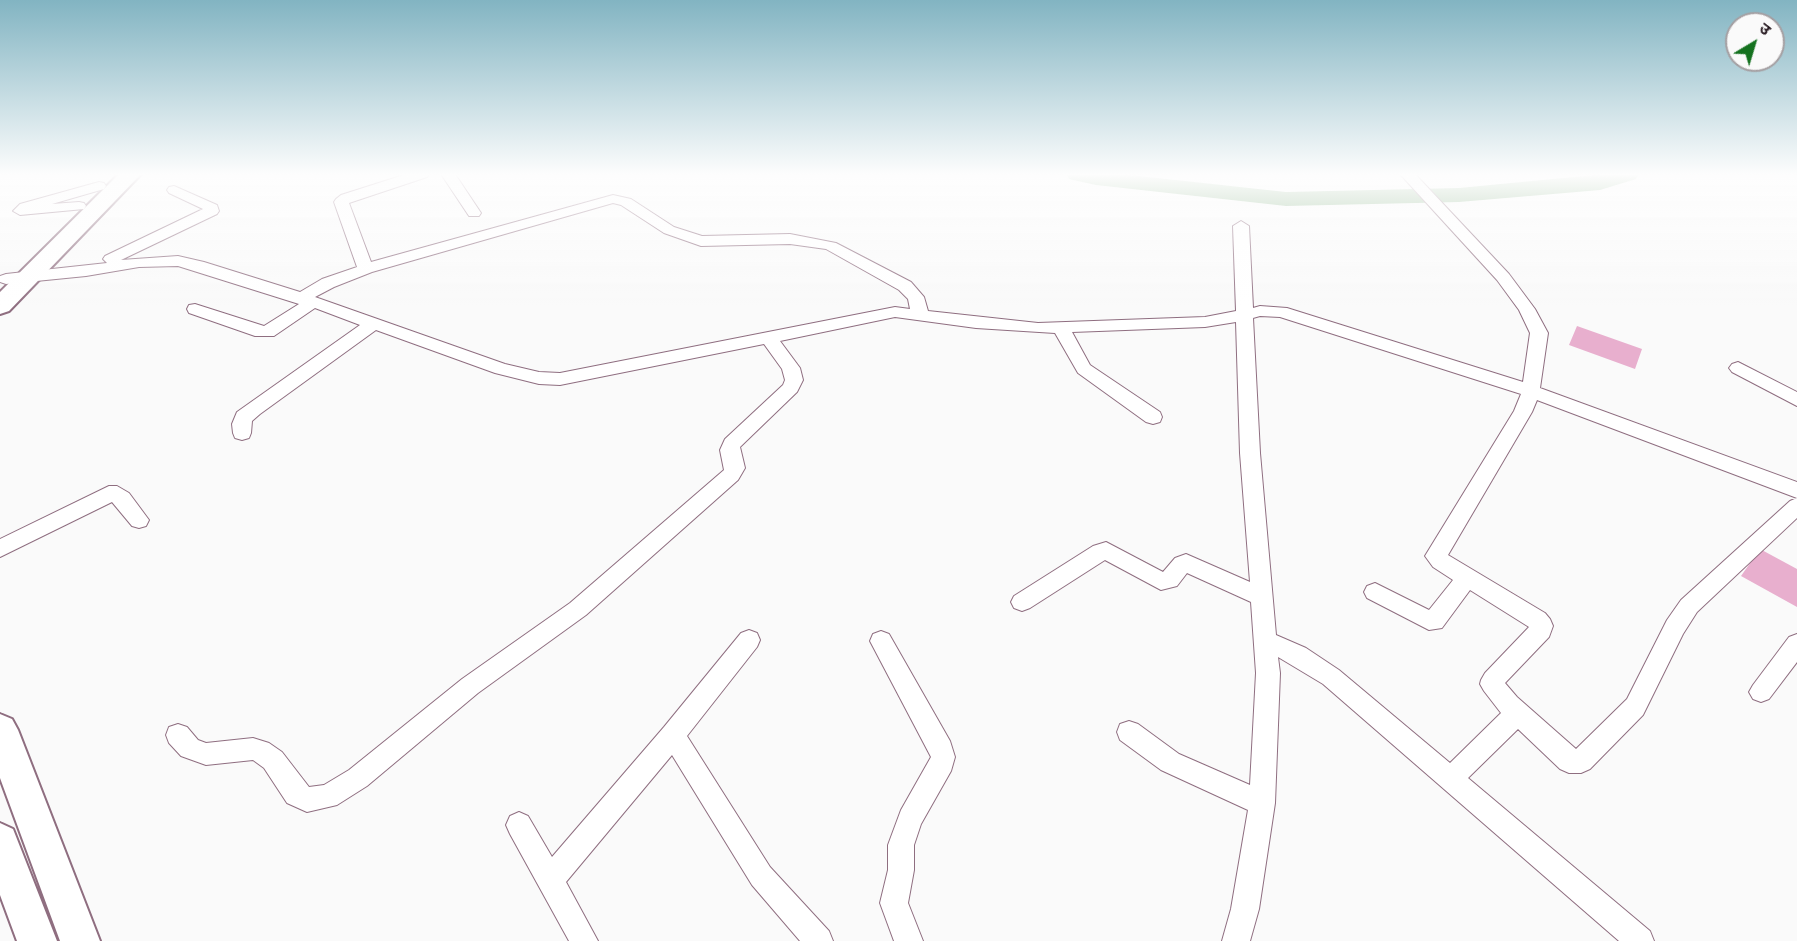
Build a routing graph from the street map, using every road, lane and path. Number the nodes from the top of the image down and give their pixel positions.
1 (68, 218) edge
2 (82, 218) edge
3 (197, 218) edge
4 (348, 218) edge
5 (546, 218) edge
6 (649, 218) edge
7 (1447, 218) edge
8 (1241, 226) dead end
9 (366, 269) junction
10 (86, 271) junction
11 (11, 281) edge
12 (307, 300) junction
13 (0, 306) edge
14 (195, 309) dead end
15 (920, 314) junction
16 (1245, 314) junction
17 (373, 324) junction
18 (1060, 327) junction
19 (768, 337) junction
20 (1738, 368) dead end
21 (1531, 392) junction
22 (1797, 400) edge
23 (1153, 417) dead end
24 (242, 433) dead end
25 (1797, 490) edge
26 (1797, 506) edge
27 (139, 520) dead end
28 (0, 549) edge
29 (1467, 578) junction
30 (1375, 592) dead end
31 (1262, 597) junction
32 (1022, 602) dead end
33 (749, 640) dead end
34 (1265, 640) junction
35 (881, 641) dead end
36 (1797, 644) edge
37 (1761, 692) dead end
38 (1518, 713) junction
39 (0, 730) edge
40 (1129, 732) dead end
41 (178, 735) dead end
42 (673, 735) junction
43 (1450, 779) junction
44 (1262, 803) junction
45 (519, 825) dead end
46 (0, 842) edge
47 (550, 880) junction
48 (37, 941) edge
49 (81, 941) edge
50 (584, 941) edge
51 (819, 941) edge
52 (909, 941) edge
53 (1236, 941) edge
54 (1640, 941) edge

1 - 11 highway
2 - 11 highway
3 - 10 street
4 - 9 street
5 - 9 street
6 - 15 street
7 - 21 street
8 - 16 street
9 - 12 street
10 - 11 street
10 - 12 street
11 - 13 highway
12 - 14 street
12 - 17 street
15 - 18 street
15 - 19 street
16 - 18 street
16 - 21 street
16 - 31 street
17 - 19 street
17 - 24 street
18 - 23 street
19 - 41 street
20 - 22 street
21 - 25 street
21 - 29 street
26 - 38 street
27 - 28 street
29 - 30 street
29 - 38 street
31 - 32 street
31 - 34 street
33 - 42 street
34 - 43 street
34 - 44 street
35 - 52 street
36 - 37 street
38 - 43 street
39 - 49 highway
40 - 44 street
42 - 47 street
42 - 51 street
43 - 54 street
44 - 53 street
45 - 47 street
46 - 48 highway
47 - 50 street

